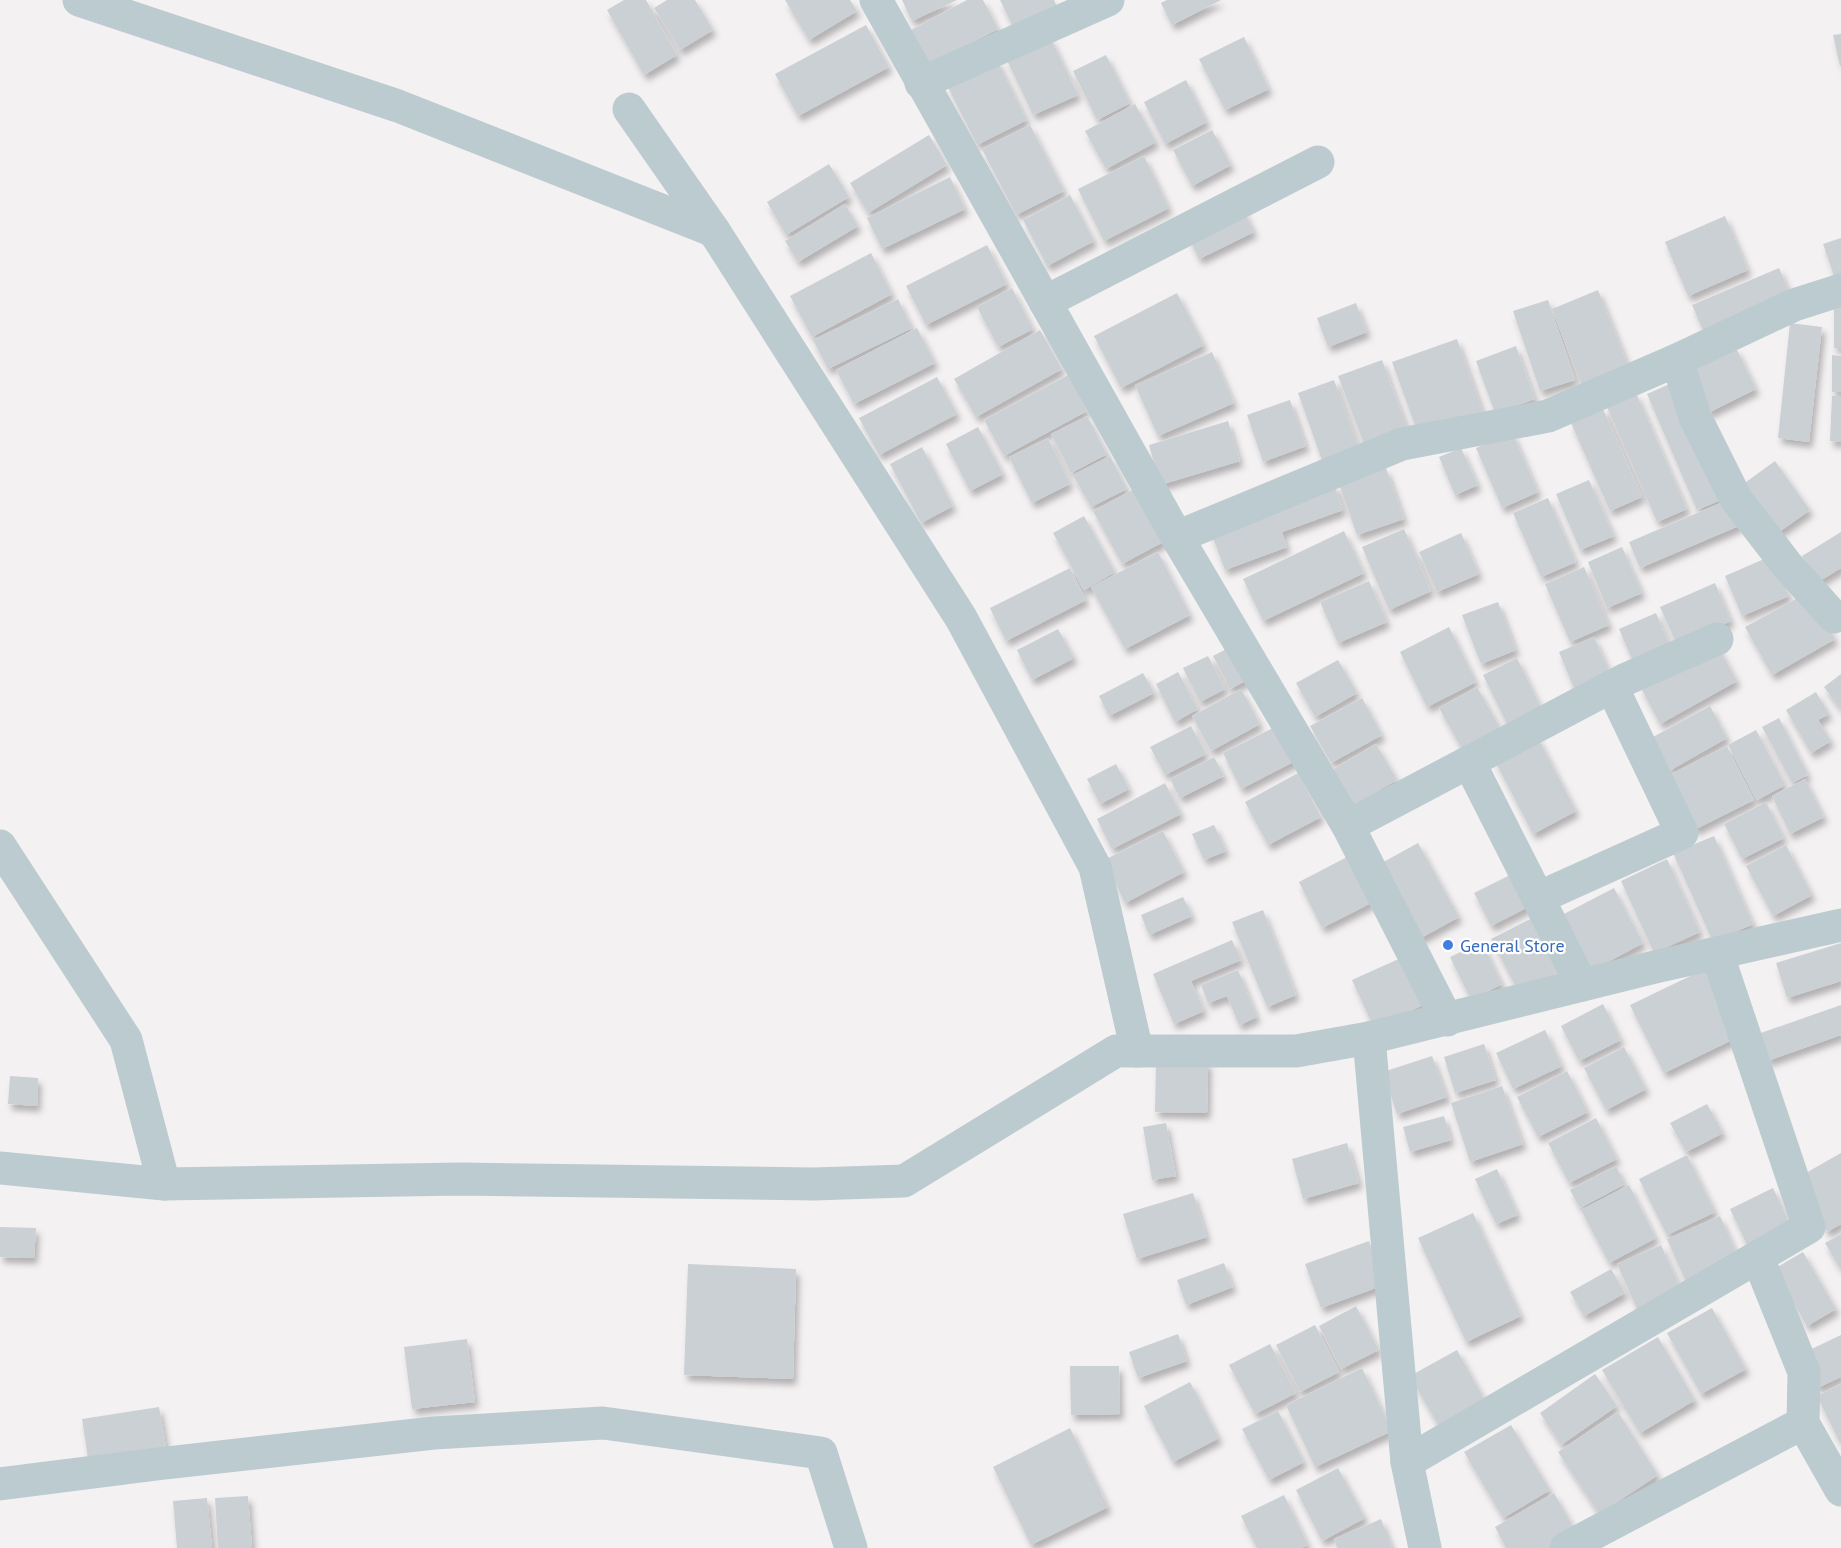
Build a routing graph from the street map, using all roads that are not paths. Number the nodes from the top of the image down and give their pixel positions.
1 (79, 0) edge
2 (876, 0) edge
3 (1108, 0) edge
4 (921, 83) junction
5 (628, 109) dead end
6 (1318, 162) dead end
7 (714, 231) junction
8 (1841, 290) edge
9 (1045, 302) junction
10 (1677, 360) junction
11 (1177, 537) junction
12 (1839, 617) edge
13 (1717, 639) dead end
14 (1612, 687) junction
15 (1469, 762) junction
16 (1348, 826) junction
17 (0, 846) edge
18 (1538, 898) junction
19 (1841, 925) edge
20 (1717, 953) junction
21 (1582, 985) junction
22 (1447, 1020) junction
23 (1369, 1038) junction
24 (1137, 1051) junction
25 (0, 1168) edge
26 (164, 1184) junction
27 (1758, 1258) junction
28 (1803, 1424) junction
29 (1407, 1462) junction
30 (0, 1484) edge
31 (1841, 1490) edge
32 (851, 1548) edge
33 (1425, 1548) edge
34 (1566, 1548) edge

1 - 7 street
2 - 4 street
3 - 4 street
4 - 9 street
5 - 7 street
6 - 9 street
7 - 24 street
8 - 10 street
9 - 11 street
10 - 11 street
10 - 12 street
11 - 16 street
13 - 14 street
14 - 15 street
14 - 18 street
15 - 16 street
15 - 18 street
16 - 22 street
17 - 26 street
18 - 21 street
19 - 20 street
20 - 21 street
20 - 27 street
21 - 22 street
22 - 23 street
23 - 24 street
23 - 29 street
24 - 26 street
25 - 26 street
27 - 28 street
27 - 29 street
28 - 31 street
28 - 34 street
29 - 33 street
30 - 32 street

